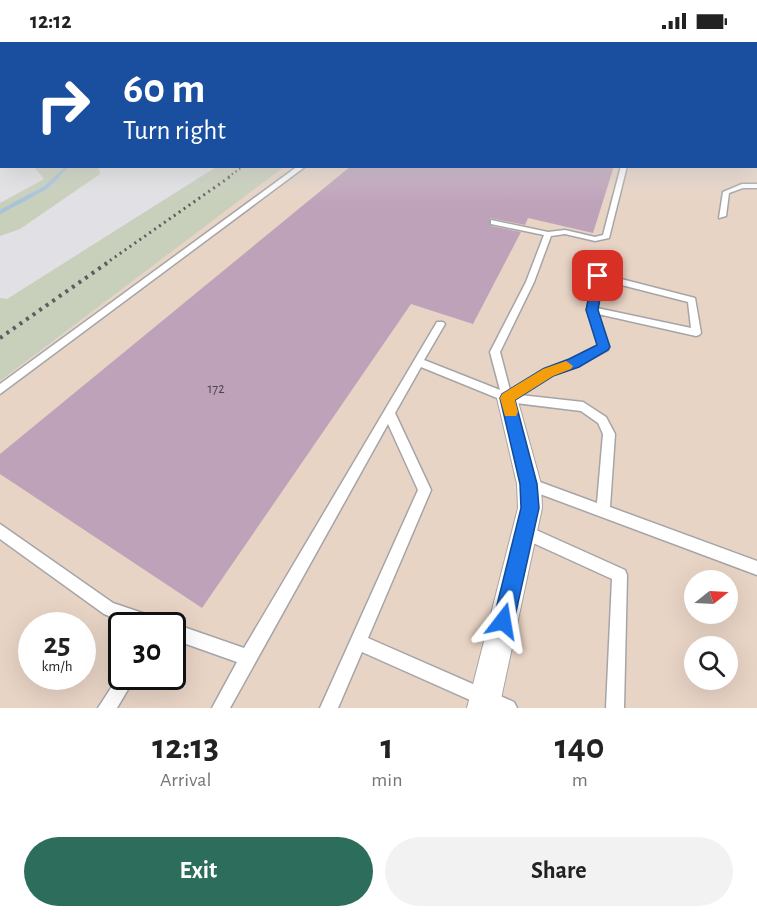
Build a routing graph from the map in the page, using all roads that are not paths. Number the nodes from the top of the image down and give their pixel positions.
1 (300, 168) edge
2 (623, 168) edge
3 (757, 186) edge
4 (722, 216) dead end
5 (494, 222) dead end
6 (548, 234) junction
7 (592, 310) junction
8 (440, 324) dead end
9 (419, 362) junction
10 (0, 390) edge
11 (507, 398) junction
12 (390, 415) junction
13 (529, 484) junction
14 (603, 511) junction
15 (0, 531) edge
16 (525, 532) junction
17 (757, 568) edge
18 (117, 612) edge
19 (186, 636) edge
20 (359, 642) junction
21 (248, 658) junction
22 (119, 690) edge
23 (492, 705) edge
24 (107, 708) edge
25 (221, 708) edge
26 (329, 708) edge
27 (615, 708) edge

1 - 10 lane
2 - 6 lane
3 - 4 lane
5 - 6 lane
6 - 11 lane
7 - 7 lane
7 - 11 lane
8 - 9 lane
9 - 11 lane
9 - 12 lane
11 - 13 street
11 - 14 lane
12 - 20 lane
12 - 21 lane
13 - 14 lane
13 - 16 street
14 - 17 lane
15 - 18 lane
16 - 23 street
16 - 27 lane
19 - 21 lane
20 - 23 lane
20 - 26 lane
21 - 25 lane
22 - 24 lane

